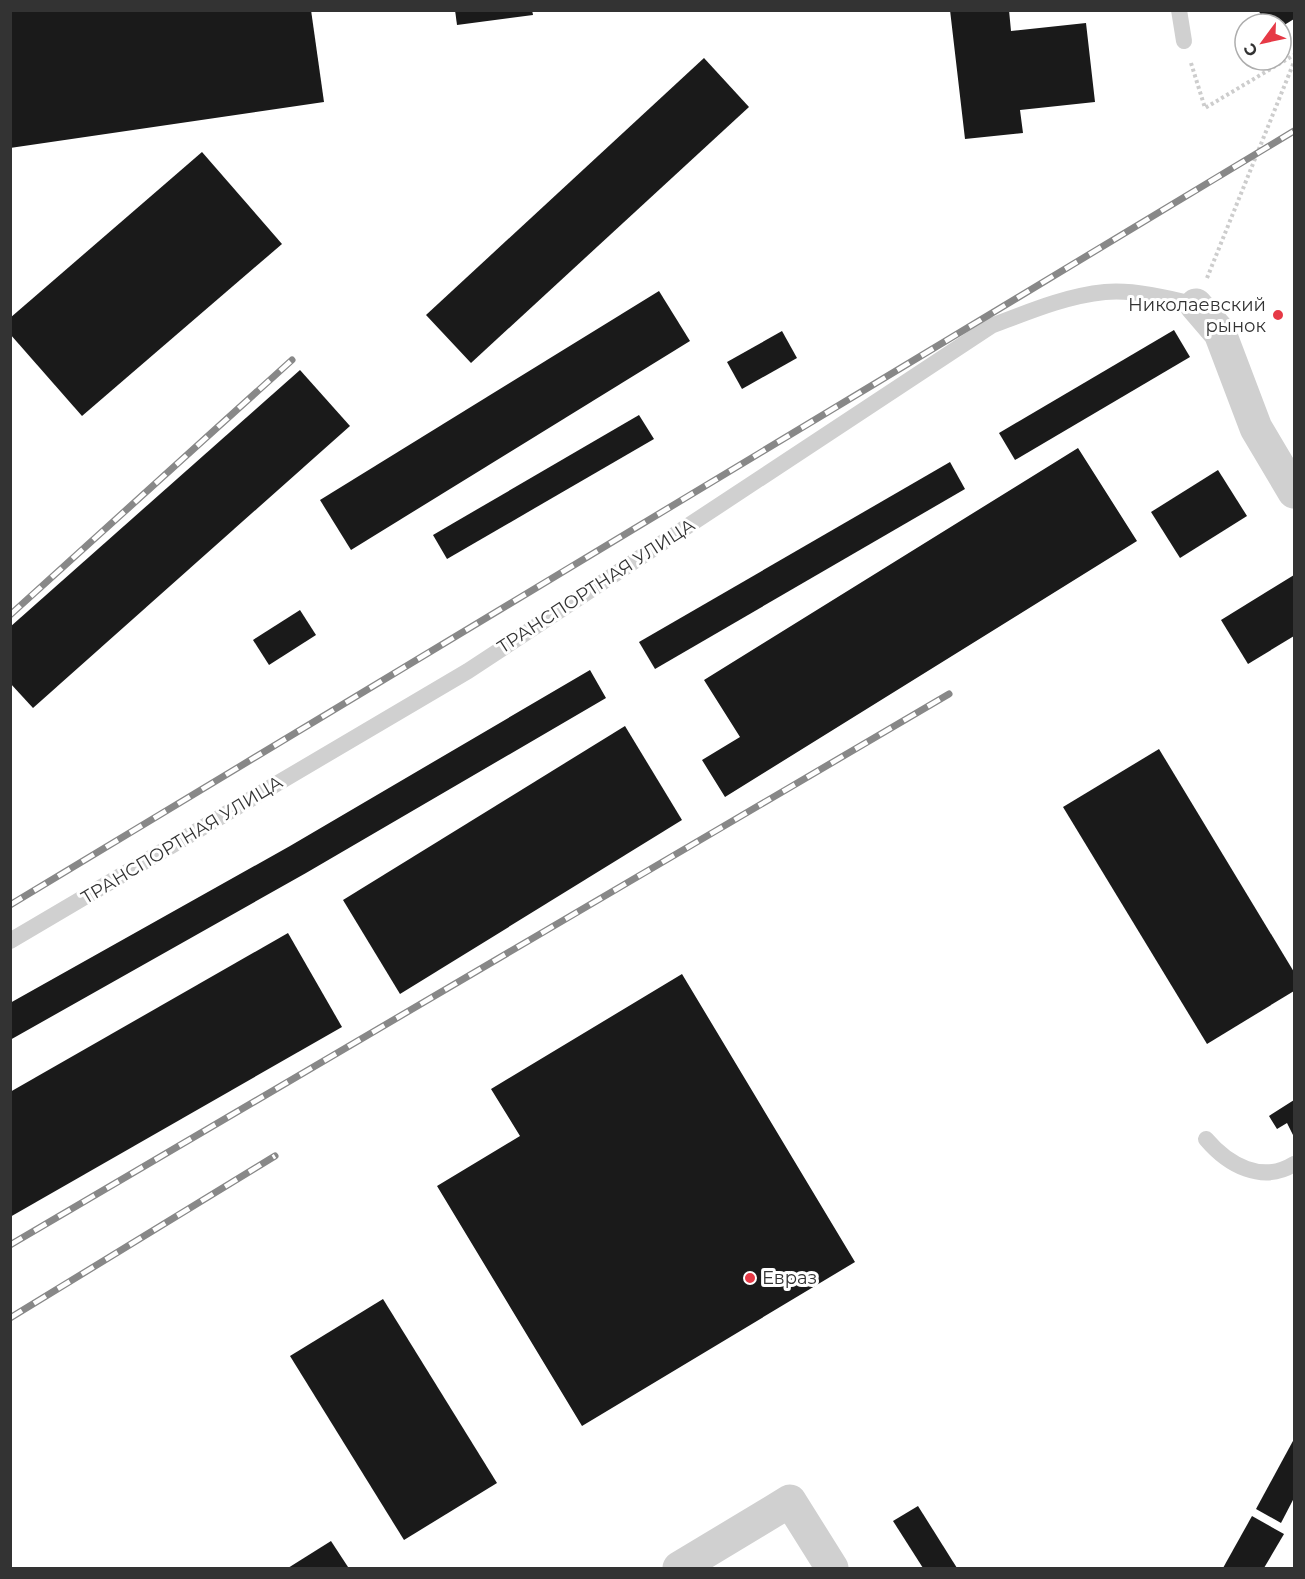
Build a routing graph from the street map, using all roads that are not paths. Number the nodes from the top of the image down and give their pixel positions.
1 (1179, 10) edge
2 (1184, 41) road end
3 (1196, 305) joint
4 (1294, 492) edge
5 (10, 941) edge
6 (1206, 1139) dead end
7 (1294, 1164) edge
8 (679, 1569) edge
9 (832, 1569) edge

1 - 2 lane
3 - 4 street
3 - 5 lane, ТРАНСПОРТНАЯ УЛИЦА
6 - 7 lane
8 - 9 street

